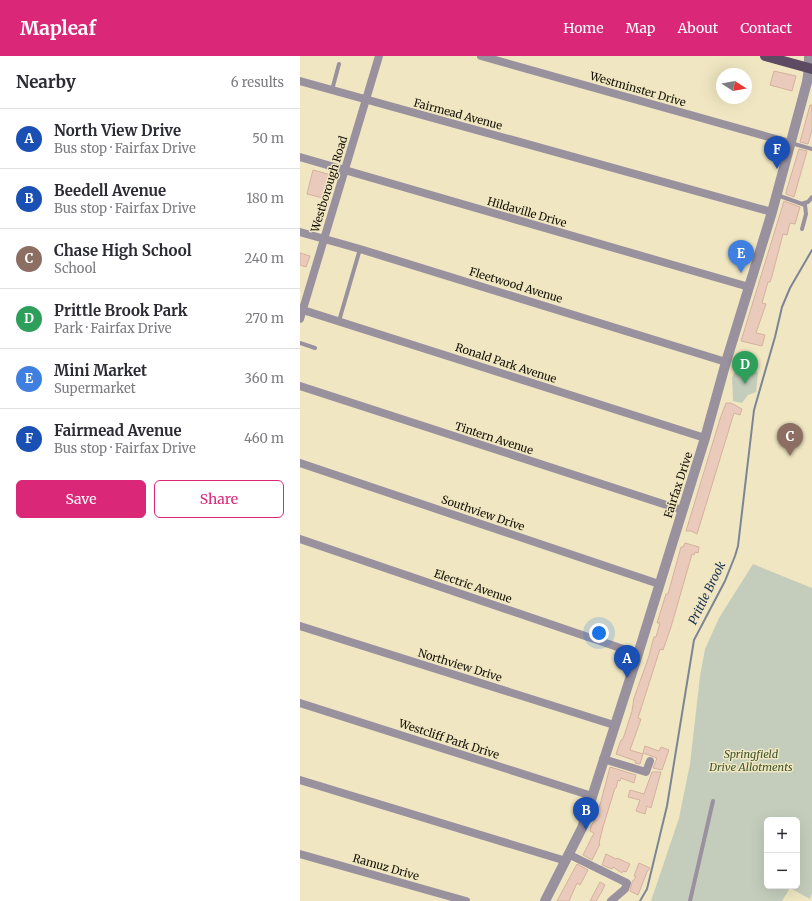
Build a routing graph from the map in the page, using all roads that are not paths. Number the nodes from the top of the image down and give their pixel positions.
1 (379, 56) edge
2 (481, 56) edge
3 (765, 56) edge
4 (809, 56) edge
5 (339, 64) dead end
6 (811, 68) edge
7 (300, 81) edge
8 (331, 90) junction
9 (366, 100) junction
10 (790, 143) junction
11 (812, 149) edge
12 (300, 157) edge
13 (345, 170) junction
14 (776, 195) junction
15 (812, 197) edge
16 (804, 203) junction
17 (772, 212) junction
18 (802, 229) dead end
19 (300, 232) edge
20 (324, 240) junction
21 (360, 249) junction
22 (748, 287) junction
23 (302, 310) edge
24 (300, 319) edge
25 (339, 321) junction
26 (300, 343) edge
27 (315, 348) dead end
28 (726, 362) junction
29 (300, 386) edge
30 (706, 438) junction
31 (300, 463) edge
32 (682, 510) junction
33 (300, 539) edge
34 (659, 584) junction
35 (300, 626) edge
36 (638, 654) junction
37 (300, 703) edge
38 (614, 725) junction
39 (604, 759) junction
40 (650, 761) dead end
41 (300, 780) edge
42 (592, 796) junction
43 (713, 801) dead end
44 (300, 854) edge
45 (568, 858) junction
46 (466, 901) edge
47 (545, 901) edge
48 (611, 901) edge
49 (690, 901) edge

1 - 9 street, Westborough Road
2 - 10 street, Westminster Drive
3 - 6 main road
4 - 6 street, Fairfax Drive
5 - 8 lane
6 - 10 street, Fairfax Drive
7 - 8 street, Fairmead Avenue
8 - 9 street, Fairmead Avenue
9 - 13 street, Westborough Road
9 - 17 street, Fairmead Avenue
10 - 11 lane
10 - 14 street, Fairfax Drive
12 - 13 street, Hildaville Drive
13 - 20 street, Westborough Road
13 - 22 street, Hildaville Drive
14 - 16 lane
14 - 17 street, Fairfax Drive
15 - 16 lane
16 - 18 lane
17 - 22 street, Fairfax Drive
19 - 20 street, Fleetwood Avenue
20 - 21 street, Fleetwood Avenue
20 - 23 street, Westborough Road
21 - 25 lane
21 - 28 street, Fleetwood Avenue
22 - 28 street, Fairfax Drive
23 - 24 street, Westborough Road
23 - 25 street, Ronald Park Avenue
25 - 30 street, Ronald Park Avenue
26 - 27 lane
28 - 30 street, Fairfax Drive
29 - 32 street, Tintern Avenue
30 - 32 street, Fairfax Drive
31 - 34 street, Southview Drive
32 - 34 street, Fairfax Drive
33 - 36 street, Electric Avenue
34 - 36 street, Fairfax Drive
35 - 38 street, Northview Drive
36 - 38 street, Fairfax Drive
37 - 42 street, Westcliff Park Drive
38 - 39 street, Fairfax Drive
39 - 40 street
39 - 42 street, Fairfax Drive
41 - 45 street
42 - 45 street, Fairfax Drive
43 - 49 lane
44 - 46 street, Ramuz Drive
45 - 47 street, Fairfax Drive
45 - 48 street

